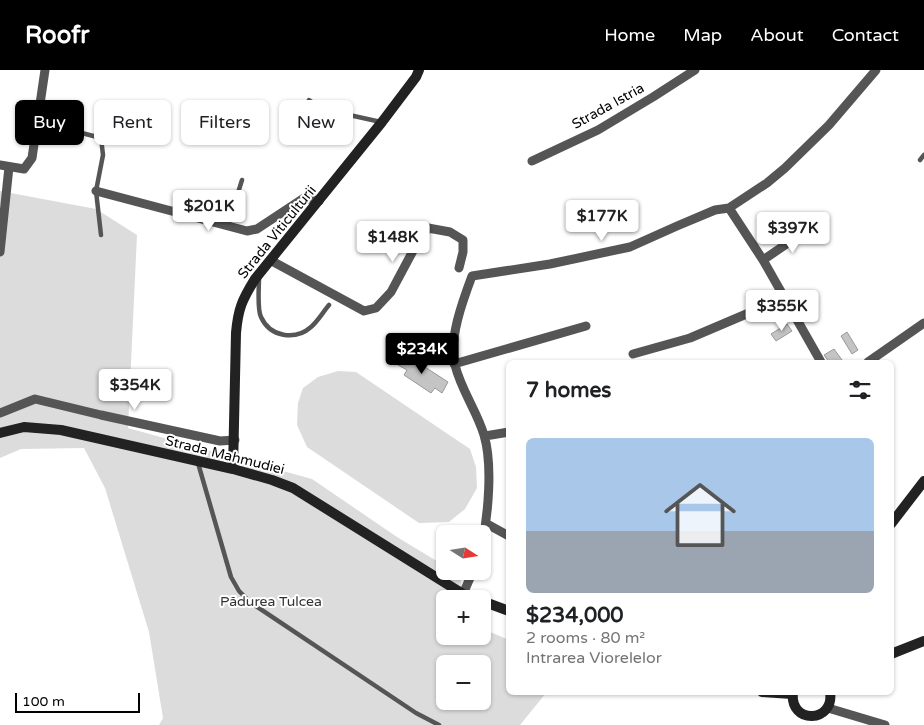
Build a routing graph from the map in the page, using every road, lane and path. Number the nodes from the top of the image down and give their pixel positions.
1 (45, 70) edge
2 (419, 70) edge
3 (695, 70) edge
4 (876, 70) edge
5 (40, 100) edge
6 (353, 115) edge
7 (382, 122) junction
8 (84, 134) edge
9 (34, 145) edge
10 (924, 155) edge
11 (920, 160) dead end
12 (532, 161) dead end
13 (4, 166) edge
14 (242, 180) dead end
15 (96, 191) junction
16 (319, 201) junction
17 (729, 208) junction
18 (228, 225) junction
19 (810, 228) dead end
20 (101, 235) dead end
21 (0, 252) edge
22 (270, 260) junction
23 (763, 260) junction
24 (459, 268) dead end
25 (259, 274) junction
26 (784, 298) junction
27 (329, 305) dead end
28 (924, 324) edge
29 (586, 326) dead end
30 (633, 354) dead end
31 (820, 360) edge
32 (871, 360) edge
33 (454, 364) junction
34 (0, 413) edge
35 (506, 432) edge
36 (0, 433) edge
37 (484, 436) junction
38 (235, 440) junction
39 (198, 461) junction
40 (233, 469) junction
41 (924, 481) edge
42 (894, 520) edge
43 (487, 524) joint
44 (506, 534) edge
45 (457, 590) edge
46 (491, 604) edge
47 (506, 610) edge
48 (924, 641) edge
49 (894, 653) edge
50 (792, 695) edge
51 (830, 695) edge
52 (828, 708) junction
53 (807, 721) edge
54 (439, 725) edge
55 (885, 725) edge

1 - 5 street
2 - 7 main road, Strada Viticulturii
3 - 12 street, Strada Istria
4 - 17 street
6 - 7 lane
7 - 16 main road, Strada Viticulturii
8 - 15 lane
9 - 13 street
10 - 11 lane
13 - 21 street
14 - 18 lane
15 - 18 street
15 - 20 lane
16 - 18 street
16 - 22 main road, Strada Viticulturii
17 - 23 street
17 - 33 street
19 - 23 street
22 - 24 street
22 - 25 main road, Strada Viticulturii
23 - 26 street
25 - 27 lane
25 - 38 main road, Strada Viticulturii
26 - 30 street
26 - 31 street
28 - 32 street
29 - 33 street
33 - 37 street
34 - 38 street
35 - 37 street
36 - 39 main road, Strada Mahmudiei
37 - 43 street
38 - 40 main road, Strada Viticulturii
39 - 40 main road, Strada Mahmudiei
39 - 54 lane
40 - 45 main road, Strada Mahmudiei
41 - 42 main road
43 - 44 street
46 - 47 main road
48 - 49 main road
50 - 53 main road
51 - 52 main road
52 - 53 main road
52 - 55 street

